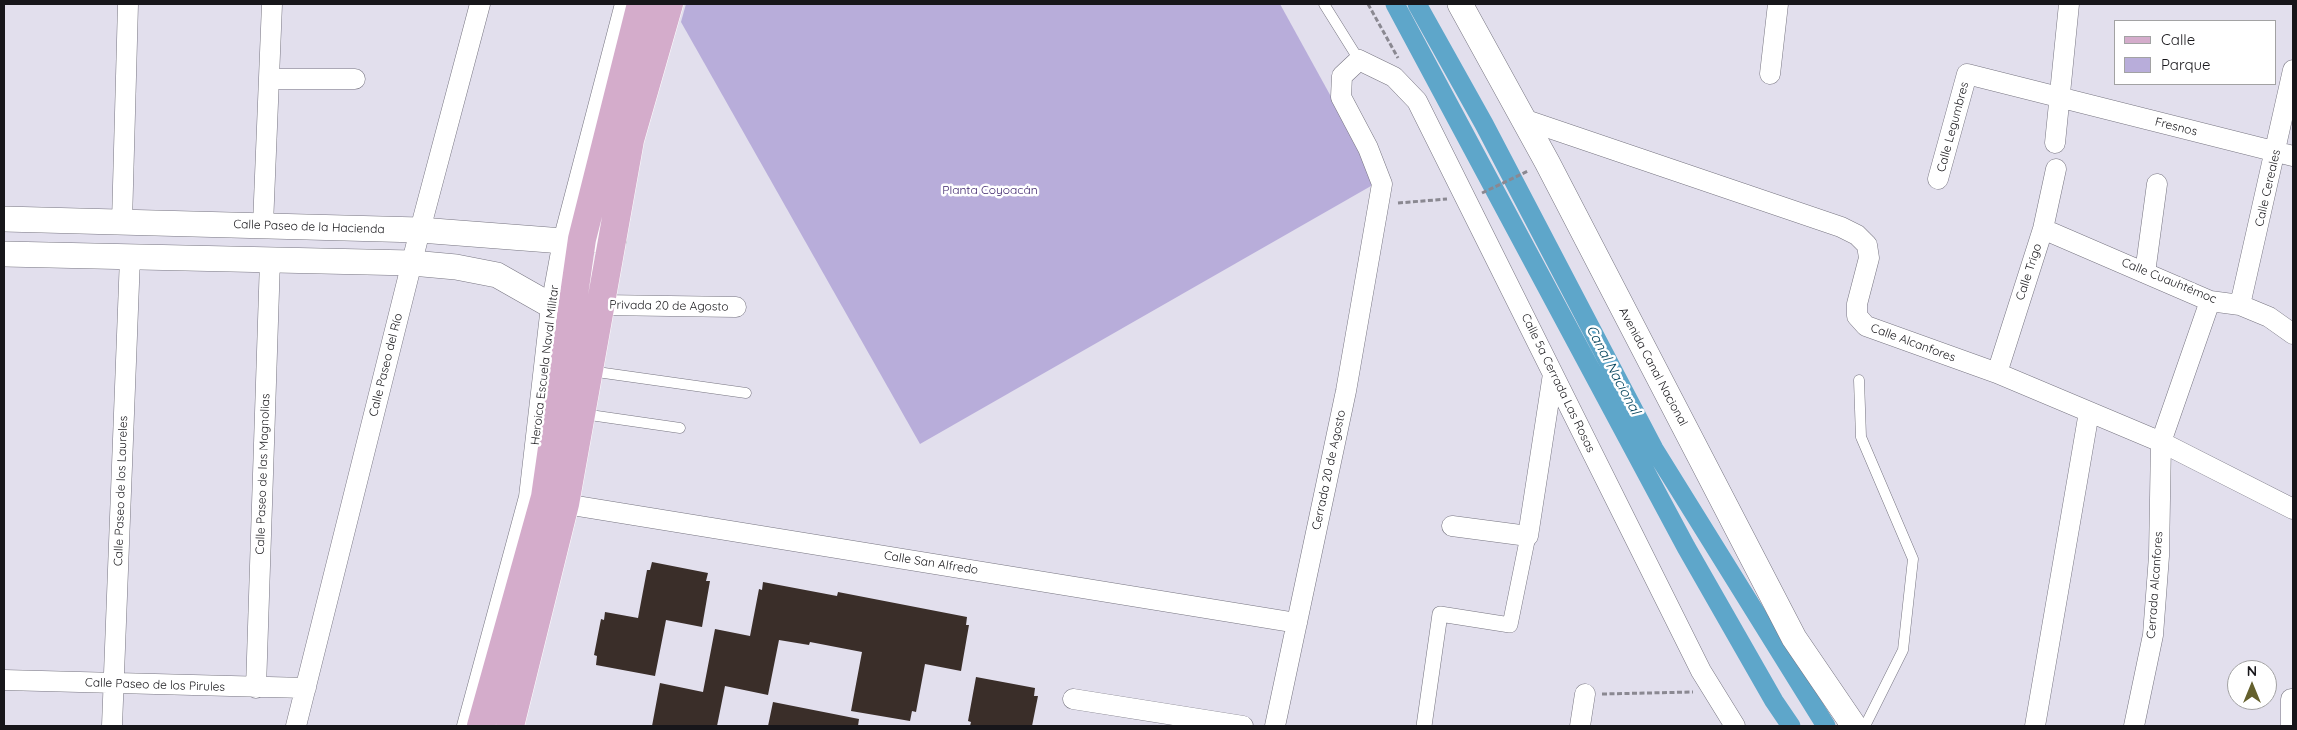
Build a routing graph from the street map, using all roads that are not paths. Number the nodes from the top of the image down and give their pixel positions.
1 (128, 4) edge
2 (272, 4) edge
3 (480, 4) edge
4 (625, 4) edge
5 (641, 4) edge
6 (669, 4) edge
7 (1324, 4) edge
8 (1460, 4) edge
9 (1778, 4) edge
10 (2069, 4) edge
11 (1359, 60) junction
12 (2293, 70) edge
13 (1770, 74) dead end
14 (1967, 74) joint
15 (269, 79) junction
16 (355, 79) dead end
17 (2060, 98) junction
18 (1522, 119) junction
19 (2055, 143) dead end
20 (2285, 154) edge
21 (2056, 169) dead end
22 (1938, 179) dead end
23 (2157, 184) dead end
24 (4, 219) edge
25 (83, 221) junction
26 (122, 222) junction
27 (164, 223) junction
28 (263, 225) junction
29 (2043, 229) junction
30 (420, 230) junction
31 (614, 239) junction
32 (572, 240) junction
33 (4, 254) edge
34 (82, 255) junction
35 (130, 257) junction
36 (164, 257) junction
37 (270, 260) junction
38 (412, 263) junction
39 (2145, 273) junction
40 (2210, 301) junction
41 (602, 305) junction
42 (2240, 305) junction
43 (736, 307) dead end
44 (561, 311) junction
45 (2293, 334) edge
46 (590, 372) junction
47 (1997, 373) junction
48 (1554, 374) junction
49 (1859, 380) dead end
50 (746, 393) dead end
51 (2089, 412) junction
52 (583, 414) junction
53 (680, 428) dead end
54 (2161, 442) junction
55 (565, 504) junction
56 (2293, 509) edge
57 (1452, 526) dead end
58 (1528, 536) junction
59 (1297, 623) junction
60 (4, 680) edge
61 (114, 684) junction
62 (256, 688) junction
63 (306, 688) junction
64 (1585, 694) road end
65 (1072, 699) dead end
66 (2293, 699) edge
67 (112, 726) edge
68 (296, 726) edge
69 (467, 726) edge
70 (481, 726) edge
71 (510, 726) edge
72 (1243, 726) edge
73 (1274, 726) edge
74 (1424, 726) edge
75 (1580, 726) edge
76 (1735, 726) edge
77 (1854, 726) edge
78 (1865, 726) edge
79 (2035, 726) edge
80 (2134, 726) edge
81 (2291, 726) edge

1 - 26 street
2 - 15 street
3 - 30 street, Calle Paseo del Río
4 - 32 street, Heroica Escuela Naval Militar
5 - 32 main road, Heroica Escuela Naval Militar
6 - 31 main road
7 - 11 lane
8 - 18 street, Avenida Canal Nacional
9 - 13 street
10 - 17 street
11 - 48 street, Calle 5a Cerrada Las Rosas
11 - 59 street, Cerrada 20 de Agosto
12 - 20 street, Calle Cereales
14 - 17 street, Fresnos
14 - 22 street, Calle Legumbres
15 - 16 street
15 - 28 street
17 - 19 street
17 - 20 street, Fresnos
18 - 47 street, Calle Alcanfores
18 - 77 street, Avenida Canal Nacional
20 - 42 street, Calle Cereales
21 - 29 street, Calle Trigo
23 - 39 street
24 - 25 street, Calle Paseo de la Hacienda
25 - 26 street, Calle Paseo de la Hacienda
25 - 34 street
26 - 27 street, Calle Paseo de la Hacienda
27 - 28 street, Calle Paseo de la Hacienda
27 - 36 street
28 - 30 street, Calle Paseo de la Hacienda
29 - 39 street, Calle Cuauhtémoc
29 - 47 street, Calle Trigo
30 - 32 street, Calle Paseo de la Hacienda
30 - 38 street, Calle Paseo del Río
31 - 32 street, Calle Paseo de la Hacienda
31 - 41 main road
32 - 44 main road, Heroica Escuela Naval Militar
33 - 34 street
34 - 35 street
35 - 36 street
35 - 61 street, Calle Paseo de los Laureles
36 - 37 street
37 - 38 street
37 - 62 street, Calle Paseo de las Magnolias
38 - 44 street
38 - 63 street, Calle Paseo del Río
39 - 40 street, Calle Cuauhtémoc
40 - 42 street, Calle Cuauhtémoc
40 - 54 street
41 - 43 street, Privada 20 de Agosto
41 - 46 main road
42 - 45 street, Calle Cuauhtémoc
44 - 69 street, Heroica Escuela Naval Militar
44 - 70 main road, Heroica Escuela Naval Militar
46 - 50 lane
46 - 52 main road
47 - 51 street, Calle Alcanfores
48 - 58 street
48 - 76 street, Calle 5a Cerrada Las Rosas
49 - 78 lane
51 - 54 street, Calle Alcanfores
51 - 79 street
52 - 53 lane
52 - 55 main road
54 - 56 street, Calle Alcanfores
54 - 80 street, Cerrada Alcanfores
55 - 59 street, Calle San Alfredo
55 - 71 main road
57 - 58 street
58 - 74 street
59 - 73 street, Cerrada 20 de Agosto
60 - 61 street, Calle Paseo de los Pirules
61 - 62 street, Calle Paseo de los Pirules
61 - 67 street, Calle Paseo de los Laureles
62 - 63 street, Calle Paseo de los Pirules
63 - 68 street, Calle Paseo del Río
64 - 75 street
65 - 72 street
66 - 81 street

